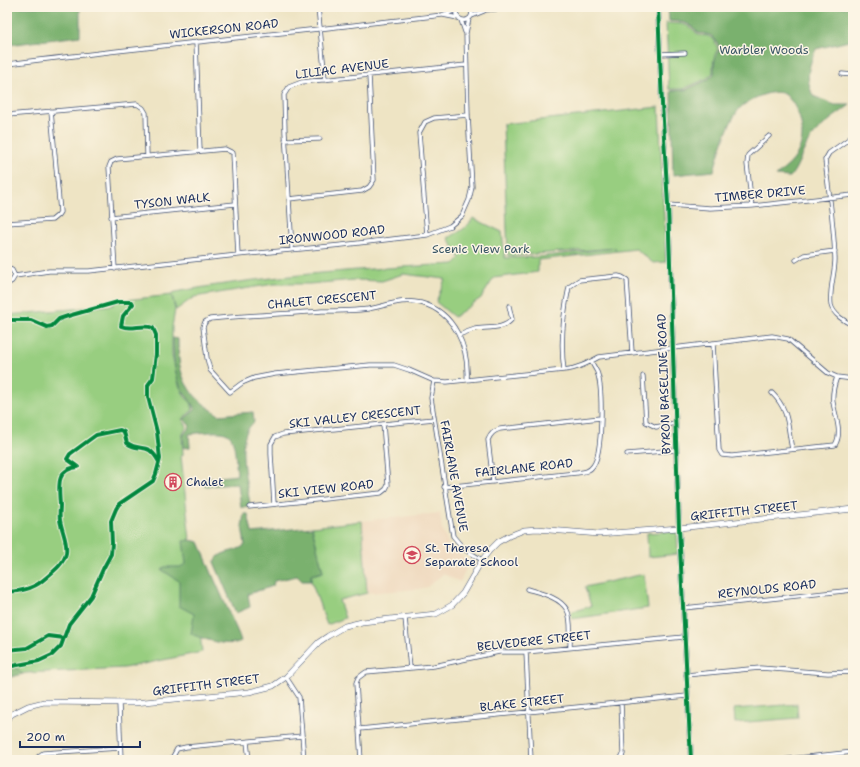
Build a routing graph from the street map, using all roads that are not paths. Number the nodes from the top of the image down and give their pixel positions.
1 (318, 7) edge
2 (517, 7) edge
3 (658, 7) edge
4 (458, 8) edge
5 (470, 8) edge
6 (485, 10) junction
7 (442, 15) junction
8 (470, 18) junction
9 (459, 19) junction
10 (320, 30) junction
11 (466, 33) junction
12 (196, 41) junction
13 (684, 53) dead end
14 (660, 54) junction
15 (7, 64) edge
16 (466, 65) junction
17 (842, 74) dead end
18 (369, 75) junction
19 (853, 75) edge
20 (325, 80) junction
21 (51, 111) junction
22 (7, 115) edge
23 (468, 115) junction
24 (769, 136) dead end
25 (853, 136) edge
26 (320, 139) dead end
27 (286, 140) junction
28 (200, 151) junction
29 (147, 156) junction
30 (853, 195) edge
31 (830, 198) junction
32 (289, 199) junction
33 (236, 204) junction
34 (668, 205) junction
35 (752, 206) junction
36 (112, 217) junction
37 (7, 223) edge
38 (426, 235) junction
39 (292, 249) junction
40 (835, 251) junction
41 (238, 255) junction
42 (796, 260) dead end
43 (7, 268) edge
44 (115, 269) junction
45 (15, 276) junction
46 (7, 284) edge
47 (509, 306) dead end
48 (853, 325) edge
49 (459, 335) junction
50 (713, 343) junction
51 (672, 348) junction
52 (632, 352) junction
53 (591, 361) junction
54 (564, 370) junction
55 (643, 376) dead end
56 (837, 377) junction
57 (853, 379) edge
58 (467, 380) junction
59 (434, 381) junction
60 (772, 393) dead end
61 (600, 418) junction
62 (434, 419) junction
63 (675, 423) junction
64 (383, 424) junction
65 (792, 449) junction
66 (676, 450) junction
67 (627, 454) dead end
68 (493, 482) junction
69 (444, 487) junction
70 (274, 504) junction
71 (249, 507) dead end
72 (853, 509) edge
73 (679, 528) junction
74 (482, 560) junction
75 (527, 589) dead end
76 (853, 590) edge
77 (684, 608) junction
78 (405, 618) junction
79 (684, 637) junction
80 (570, 647) junction
81 (526, 652) junction
82 (410, 668) junction
83 (853, 672) edge
84 (686, 675) junction
85 (286, 677) junction
86 (687, 696) junction
87 (119, 703) junction
88 (621, 703) junction
89 (529, 712) junction
90 (7, 719) edge
91 (360, 729) junction
92 (302, 736) junction
93 (247, 742) junction
94 (120, 748) junction
95 (853, 752) edge
96 (804, 759) edge
97 (36, 760) edge
98 (121, 760) edge
99 (171, 760) edge
100 (249, 760) edge
101 (304, 760) edge
102 (361, 760) edge
103 (531, 760) edge
104 (620, 760) edge
105 (691, 760) edge
106 (780, 760) edge

1 - 10 street
2 - 6 street
3 - 14 street, BYRON BASELINE ROAD
4 - 7 street, WICKERSON ROAD
4 - 9 street, IRONWOOD ROAD
5 - 6 street
5 - 8 street, IRONWOOD ROAD
6 - 8 street
7 - 9 street, WICKERSON ROAD
7 - 10 street, WICKERSON ROAD
8 - 9 street, WICKERSON ROAD
8 - 11 street, IRONWOOD ROAD
9 - 11 street, IRONWOOD ROAD
10 - 12 street, WICKERSON ROAD
10 - 20 street
11 - 16 street, IRONWOOD ROAD
12 - 15 street, WICKERSON ROAD
12 - 28 street
13 - 14 street
14 - 34 street, BYRON BASELINE ROAD
16 - 18 street, LILIAC AVENUE
16 - 23 street, IRONWOOD ROAD
17 - 19 street
18 - 20 street, LILIAC AVENUE
18 - 32 street
20 - 27 street, LILIAC AVENUE
21 - 22 street
21 - 29 street
21 - 37 street
23 - 38 street, IRONWOOD ROAD
23 - 38 street
24 - 35 street
25 - 31 street
26 - 27 street
27 - 32 street, LILIAC AVENUE
28 - 29 street
28 - 33 street
29 - 36 street
30 - 31 street, TIMBER DRIVE
31 - 35 street, TIMBER DRIVE
31 - 40 street
32 - 39 street, LILIAC AVENUE
33 - 36 street, TYSON WALK
33 - 41 street
34 - 35 street, TIMBER DRIVE
34 - 51 street, BYRON BASELINE ROAD
36 - 44 street
38 - 39 street, IRONWOOD ROAD
39 - 41 street, IRONWOOD ROAD
40 - 42 street
40 - 48 street
41 - 44 street, IRONWOOD ROAD
43 - 45 street
44 - 45 street, IRONWOOD ROAD
45 - 46 street
47 - 49 street
49 - 58 street, CHALET CRESCENT
49 - 59 street, CHALET CRESCENT
50 - 51 street
50 - 56 street
50 - 65 street
51 - 52 street
51 - 63 street, BYRON BASELINE ROAD
52 - 53 street
52 - 54 street
53 - 54 street
53 - 61 street, FAIRLANE ROAD
54 - 58 street
55 - 63 street
56 - 57 street
56 - 65 street
58 - 59 street
59 - 62 street, FAIRLANE AVENUE
60 - 65 street
61 - 68 street, FAIRLANE ROAD
61 - 68 street
62 - 64 street, SKI VALLEY CRESCENT
62 - 69 street, FAIRLANE AVENUE
63 - 66 street, BYRON BASELINE ROAD
64 - 70 street, SKI VALLEY CRESCENT
64 - 70 street, SKI VIEW ROAD
66 - 67 street
66 - 73 street, BYRON BASELINE ROAD
68 - 69 street, FAIRLANE ROAD
69 - 74 street, FAIRLANE AVENUE
70 - 71 street, SKI VIEW ROAD
72 - 73 street, GRIFFITH STREET
73 - 74 street, GRIFFITH STREET
73 - 77 street, BYRON BASELINE ROAD
74 - 78 street, GRIFFITH STREET
75 - 80 street
76 - 77 street, REYNOLDS ROAD
77 - 79 street, BYRON BASELINE ROAD
78 - 82 street
78 - 85 street, GRIFFITH STREET
79 - 80 street, BELVEDERE STREET
79 - 84 street, BYRON BASELINE ROAD
80 - 81 street, BELVEDERE STREET
81 - 82 street, BELVEDERE STREET
81 - 89 street
82 - 91 street, BELVEDERE STREET
83 - 84 street
84 - 86 street, BYRON BASELINE ROAD
85 - 87 street, GRIFFITH STREET
85 - 92 street
86 - 88 street, BLAKE STREET
86 - 105 street, BYRON BASELINE ROAD
87 - 90 street, GRIFFITH STREET
87 - 94 street
88 - 89 street, BLAKE STREET
88 - 104 street
89 - 91 street, BLAKE STREET
89 - 103 street
91 - 102 street
92 - 93 street
92 - 101 street
93 - 99 street
93 - 100 street
94 - 97 street
94 - 98 street
95 - 96 street
96 - 106 street

